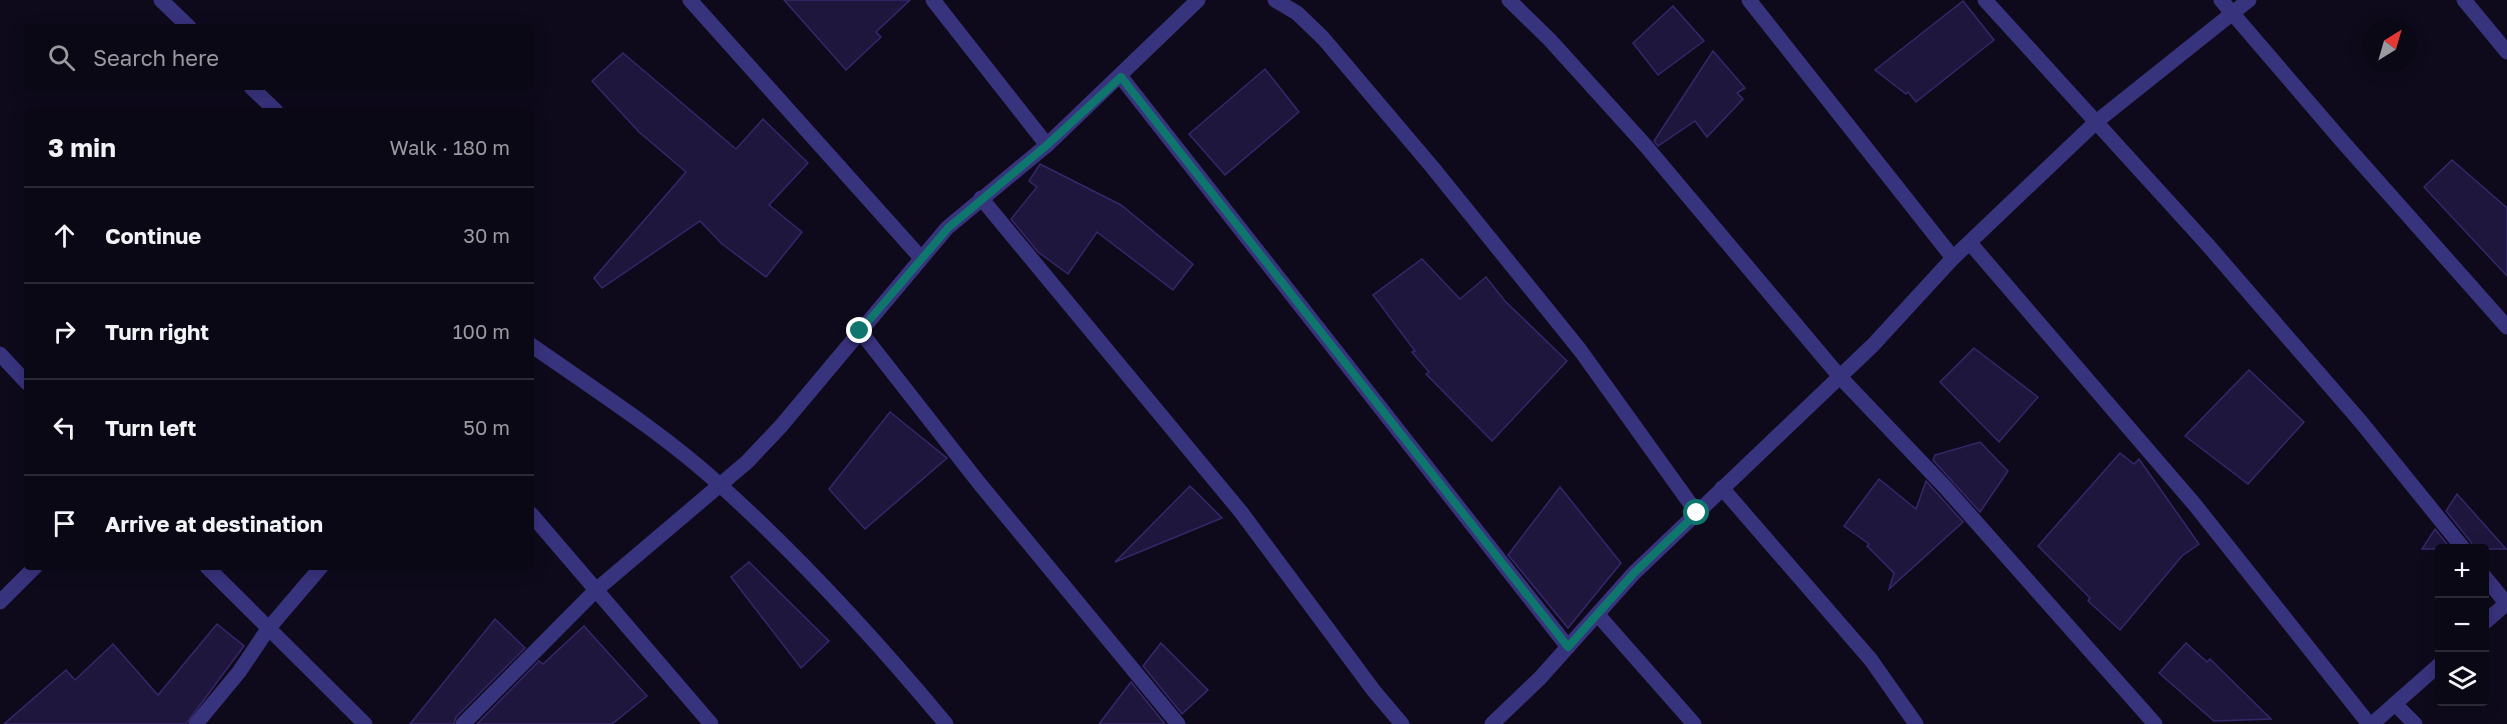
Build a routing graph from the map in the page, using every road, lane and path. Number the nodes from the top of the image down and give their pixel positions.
1 (160, 0) edge
2 (690, 0) edge
3 (933, 0) edge
4 (1198, 0) edge
5 (1275, 0) edge
6 (1509, 0) edge
7 (1749, 0) edge
8 (1985, 0) edge
9 (2221, 0) edge
10 (2249, 0) edge
11 (2464, 0) edge
12 (2233, 15) junction
13 (186, 24) edge
14 (2507, 52) edge
15 (1121, 77) junction
16 (254, 90) edge
17 (273, 108) edge
18 (2096, 122) junction
19 (1047, 145) junction
20 (981, 198) junction
21 (1970, 243) junction
22 (921, 258) junction
23 (1953, 258) junction
24 (2507, 327) edge
25 (860, 331) junction
26 (534, 347) edge
27 (0, 354) edge
28 (1840, 377) junction
29 (24, 379) edge
30 (720, 485) junction
31 (1722, 488) junction
32 (1697, 513) junction
33 (534, 518) edge
34 (2459, 544) edge
35 (32, 570) edge
36 (210, 570) edge
37 (318, 570) edge
38 (2489, 582) edge
39 (596, 590) junction
40 (0, 602) edge
41 (2507, 603) edge
42 (1598, 615) junction
43 (2489, 619) edge
44 (268, 629) junction
45 (1568, 647) junction
46 (2435, 668) edge
47 (2395, 704) junction
48 (196, 724) edge
49 (365, 724) edge
50 (463, 724) edge
51 (711, 724) edge
52 (946, 724) edge
53 (1178, 724) edge
54 (1402, 724) edge
55 (1492, 724) edge
56 (1694, 724) edge
57 (1916, 724) edge
58 (2155, 724) edge
59 (2371, 724) edge
60 (2415, 724) edge

1 - 13 street
2 - 22 street
3 - 19 street
4 - 15 street
5 - 32 street
6 - 28 street
7 - 23 street
8 - 18 street
9 - 12 street
10 - 12 street
11 - 14 street
12 - 18 street
12 - 24 street
15 - 19 street
15 - 45 street
16 - 17 street
18 - 21 street
18 - 34 street
19 - 20 street
20 - 22 street
20 - 54 street
21 - 23 street
21 - 59 street
22 - 25 street
23 - 28 street
25 - 30 street
25 - 53 street
26 - 30 street
27 - 29 street
28 - 31 street
28 - 58 street
30 - 39 street
30 - 52 street
31 - 32 street
31 - 57 street
32 - 42 street
33 - 39 street
35 - 40 street
36 - 44 street
37 - 44 street
38 - 41 street
39 - 50 street
39 - 51 street
41 - 43 street
42 - 45 street
42 - 56 street
44 - 48 street
44 - 49 street
45 - 55 street
46 - 47 street
47 - 59 street
47 - 60 street

